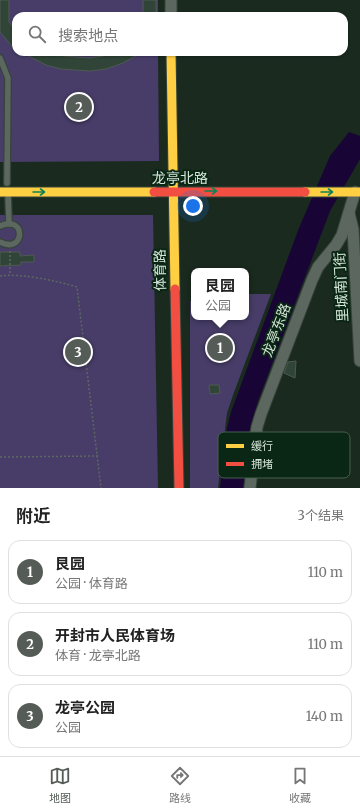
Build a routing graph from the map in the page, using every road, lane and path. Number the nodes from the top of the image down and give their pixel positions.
1 (171, 0) edge
2 (171, 12) edge
3 (171, 56) edge
4 (0, 58) edge
5 (7, 97) junction
6 (0, 98) edge
7 (3, 183) edge
8 (22, 183) dead end
9 (4, 192) edge
10 (173, 192) junction
11 (354, 192) edge
12 (348, 212) junction
13 (9, 224) junction
14 (0, 226) edge
15 (0, 242) edge
16 (9, 245) junction
17 (10, 275) junction
18 (0, 276) edge
19 (360, 361) edge
20 (256, 432) edge
21 (98, 456) junction
22 (0, 457) edge
23 (251, 478) edge
24 (101, 488) edge
25 (179, 488) edge
26 (250, 488) edge

1 - 2 street
3 - 10 street, 体育路
4 - 5 lane
5 - 6 lane
5 - 7 lane
7 - 8 street
9 -> 10 street, 龙亭北路
9 - 13 lane
10 -> 11 street, 龙亭北路
10 - 25 street, 体育路
11 - 12 street, 龙亭东路
12 - 19 street, 里城南门街
12 - 20 street, 龙亭东路
13 - 14 lane
13 - 16 lane
15 - 16 lane
16 - 17 path
17 - 18 path
17 - 21 path
21 - 22 path
21 - 24 path
23 - 26 street, 龙亭东路

